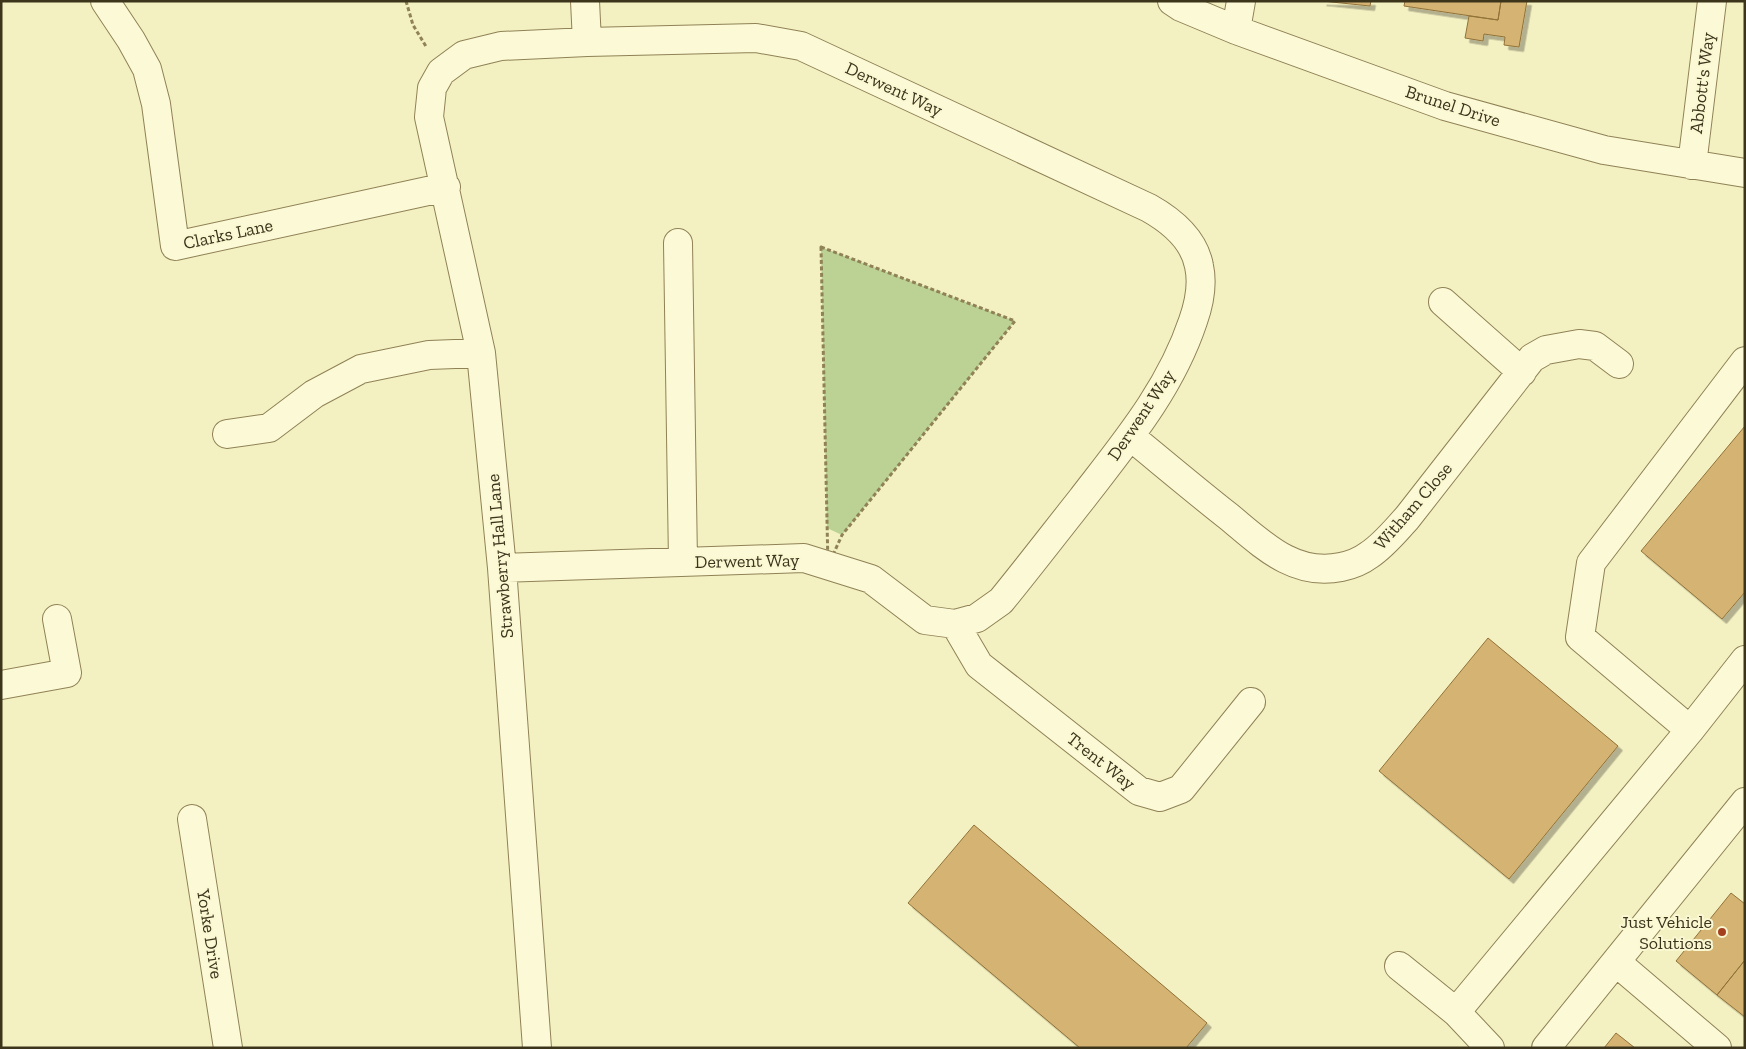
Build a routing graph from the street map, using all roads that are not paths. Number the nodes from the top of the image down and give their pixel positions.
1 (105, 1) edge
2 (585, 1) edge
3 (1172, 1) edge
4 (1241, 1) edge
5 (1712, 1) edge
6 (1236, 30) junction
7 (587, 42) junction
8 (441, 72) joint
9 (1692, 165) junction
10 (1745, 173) edge
11 (446, 188) junction
12 (678, 244) dead end
13 (1442, 302) dead end
14 (481, 353) junction
15 (1745, 361) edge
16 (1619, 364) dead end
17 (1522, 372) junction
18 (227, 434) dead end
19 (1130, 436) junction
20 (683, 562) junction
21 (502, 568) junction
22 (57, 619) dead end
23 (955, 624) junction
24 (1745, 660) edge
25 (1, 686) edge
26 (1251, 702) dead end
27 (1690, 730) junction
28 (1745, 802) edge
29 (192, 819) dead end
30 (1616, 962) junction
31 (1399, 966) dead end
32 (1456, 1012) junction
33 (228, 1048) edge
34 (537, 1048) edge
35 (1490, 1048) edge
36 (1546, 1048) edge
37 (1717, 1048) edge

1 - 11 street, Clarks Lane
2 - 7 street
3 - 6 street, Brunel Drive
4 - 6 street
5 - 9 street, Abbott's Way
6 - 9 street, Brunel Drive
7 - 8 street, Derwent Way
7 - 19 street, Derwent Way
8 - 11 street, Strawberry Hall Lane
9 - 10 street, Brunel Drive
11 - 14 street, Strawberry Hall Lane
12 - 20 street
13 - 17 street
14 - 18 street
14 - 21 street, Strawberry Hall Lane
15 - 27 street
16 - 17 street, Witham Close
17 - 19 street, Witham Close
19 - 23 street, Derwent Way
20 - 21 street, Derwent Way
20 - 23 street, Derwent Way
21 - 34 street, Strawberry Hall Lane
22 - 25 street
23 - 26 street, Trent Way
24 - 27 street
27 - 32 street
28 - 30 street
29 - 33 street, Yorke Drive
30 - 36 street
30 - 37 street
31 - 32 street
32 - 35 street

